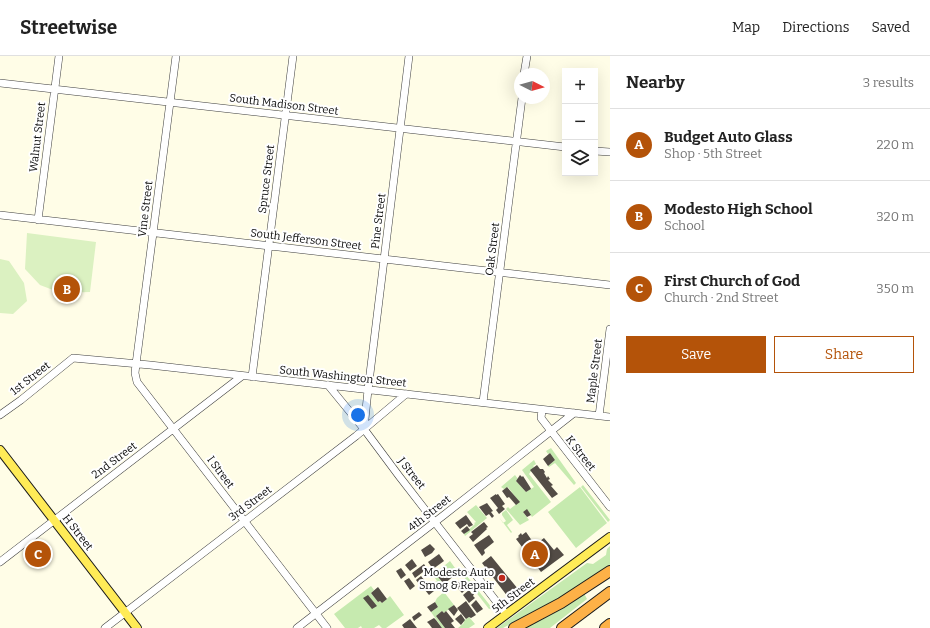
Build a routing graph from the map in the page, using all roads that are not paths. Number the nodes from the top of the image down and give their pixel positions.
1 (59, 56) edge
2 (176, 56) edge
3 (293, 56) edge
4 (409, 56) edge
5 (527, 56) edge
6 (525, 68) edge
7 (0, 83) edge
8 (54, 89) junction
9 (170, 102) junction
10 (521, 104) edge
11 (285, 115) junction
12 (400, 129) junction
13 (516, 142) junction
14 (562, 147) edge
15 (598, 151) edge
16 (610, 152) edge
17 (0, 215) edge
18 (38, 220) junction
19 (153, 233) junction
20 (269, 246) junction
21 (384, 259) junction
22 (500, 273) junction
23 (610, 285) edge
24 (610, 329) edge
25 (73, 358) joint
26 (136, 364) junction
27 (242, 376) junction
28 (252, 377) junction
29 (328, 385) junction
30 (368, 390) junction
31 (406, 394) junction
32 (484, 402) junction
33 (542, 410) junction
34 (574, 413) junction
35 (0, 415) edge
36 (599, 416) junction
37 (610, 417) edge
38 (173, 429) junction
39 (364, 429) junction
40 (551, 432) junction
41 (0, 450) edge
42 (610, 508) edge
43 (54, 520) junction
44 (244, 522) junction
45 (435, 522) junction
46 (610, 537) edge
47 (0, 562) edge
48 (610, 571) edge
49 (610, 592) edge
50 (125, 613) junction
51 (316, 613) junction
52 (506, 614) junction
53 (610, 624) edge
54 (106, 628) edge
55 (137, 628) edge
56 (297, 628) edge
57 (327, 628) edge
58 (488, 628) edge
59 (514, 628) edge
60 (562, 628) edge
61 (605, 628) edge

1 - 8 street, Walnut Street
2 - 9 street, Vine Street
3 - 11 street, Spruce Street
4 - 12 street, Pine Street
5 - 6 street
7 - 8 street, South Madison Street
8 - 9 street, South Madison Street
8 - 18 street, Walnut Street
9 - 11 street, South Madison Street
9 - 19 street, Vine Street
10 - 13 street, Oak Street
11 - 12 street, South Madison Street
11 - 20 street, Spruce Street
12 - 13 street, South Madison Street
12 - 21 street, Pine Street
13 - 14 street, South Madison Street
13 - 22 street, Oak Street
15 - 16 street
17 - 18 street, South Jefferson Street
18 - 19 street, South Jefferson Street
19 - 20 street, South Jefferson Street
19 - 26 street, Vine Street
20 - 21 street, South Jefferson Street
20 - 28 street, Spruce Street
21 - 22 street, South Jefferson Street
21 - 30 street, Pine Street
22 - 23 street, South Jefferson Street
22 - 32 street, Oak Street
24 - 36 street, Maple Street
25 - 26 street, South Washington Street
25 - 35 street, 1st Street
26 - 27 street, South Washington Street
26 - 38 street, I Street
27 - 28 street, South Washington Street
27 - 38 street, 2nd Street
28 - 29 street, South Washington Street
29 - 30 street, South Washington Street
29 - 39 street, J Street
30 - 31 street, South Washington Street
30 - 39 street, Pine Street
31 - 32 street, South Washington Street
31 - 39 street, 3rd Street
32 - 33 street, South Washington Street
33 - 34 street, South Washington Street
33 - 40 street, K Street
34 - 36 street, South Washington Street
34 - 40 street, 4th Street
36 - 37 street, South Washington Street
38 - 43 street, 2nd Street
38 - 44 street, I Street
39 - 44 street, 3rd Street
39 - 45 street, J Street
40 - 42 street, K Street
40 - 45 street, 4th Street
41 - 43 main road, H Street
43 - 47 street, 2nd Street
43 - 50 main road, H Street
44 - 50 street, 3rd Street
44 - 51 street, I Street
45 - 51 street, 4th Street
45 - 52 street, J Street
46 - 52 main road, 5th Street
48 - 59 highway
49 - 60 highway
50 - 54 street, 3rd Street
50 - 55 main road, H Street
51 - 56 street, 4th Street
51 - 57 street, I Street
52 - 58 main road, 5th Street
53 - 61 highway

